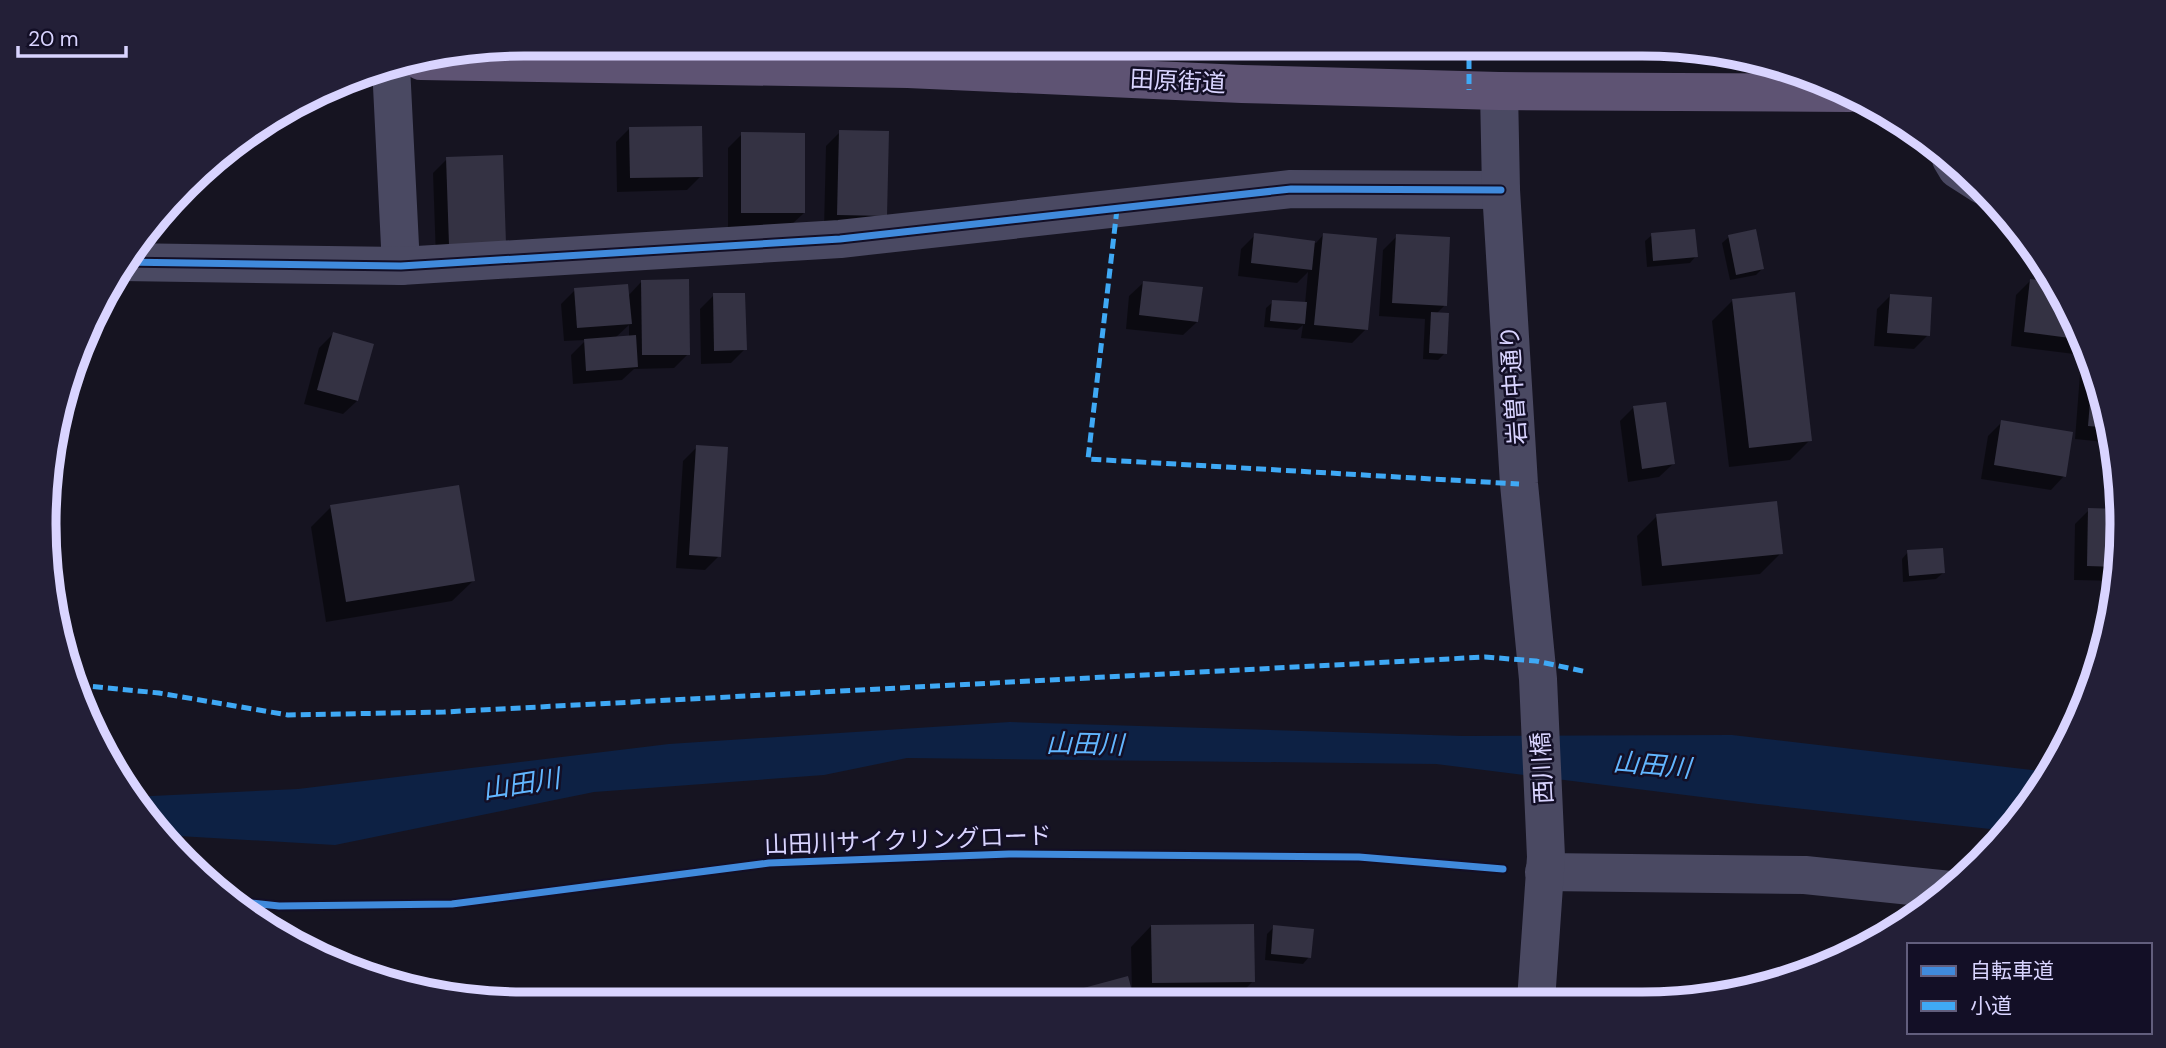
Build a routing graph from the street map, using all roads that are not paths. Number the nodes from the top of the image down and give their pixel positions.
1 (454, 62) edge
2 (391, 76) edge
3 (1499, 91) junction
4 (1823, 93) edge
5 (1501, 190) junction
6 (136, 262) edge
7 (401, 266) junction
8 (1538, 679) joint
9 (1545, 865) junction
10 (1935, 888) edge
11 (1537, 992) edge

1 - 3 main road, 田原街道
2 - 7 street
3 - 4 main road, 田原街道
3 - 5 street, 岩曽中通り
5 - 7 street
5 - 8 street, 岩曽中通り
6 - 7 street
8 - 9 street, 西川橋
9 - 10 street
9 - 11 street

